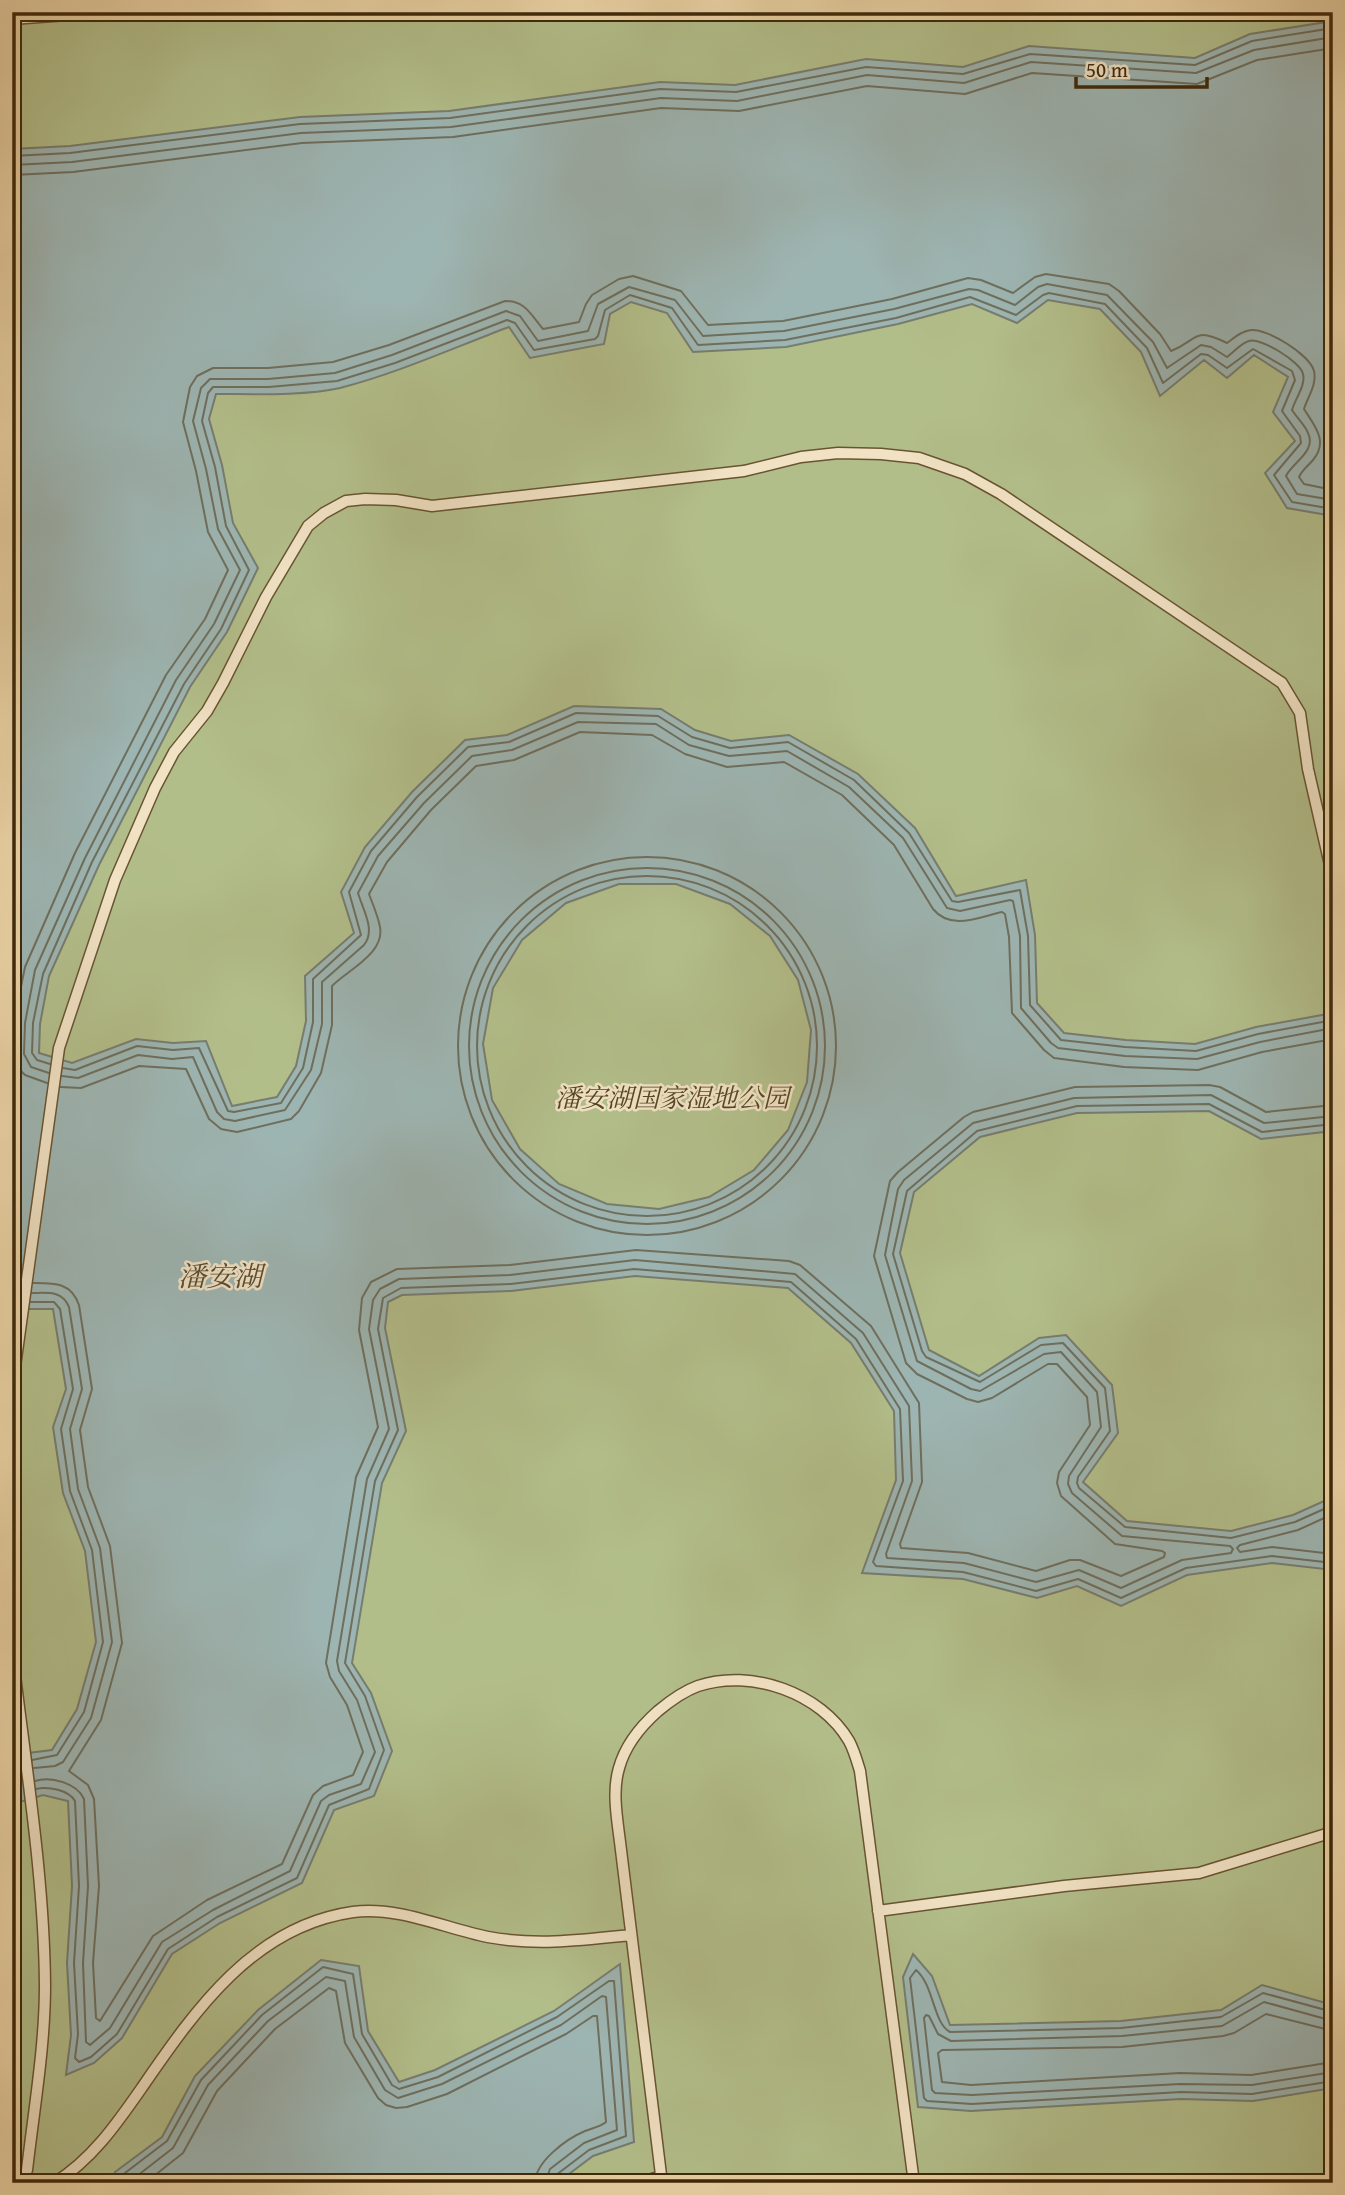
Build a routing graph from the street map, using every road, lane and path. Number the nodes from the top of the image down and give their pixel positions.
1 (108, 12) edge
2 (12, 19) edge
3 (1333, 878) edge
4 (12, 1386) edge
5 (12, 1651) edge
6 (1333, 1832) edge
7 (878, 1911) junction
8 (631, 1935) junction
9 (661, 2179) edge
10 (20, 2183) edge
11 (54, 2183) edge
12 (641, 2183) edge
13 (914, 2183) edge

1 - 2 lane
3 - 4 lane
5 - 10 lane
6 - 7 lane
7 - 8 lane
7 - 13 lane
8 - 9 lane
8 - 11 lane
9 - 12 lane

